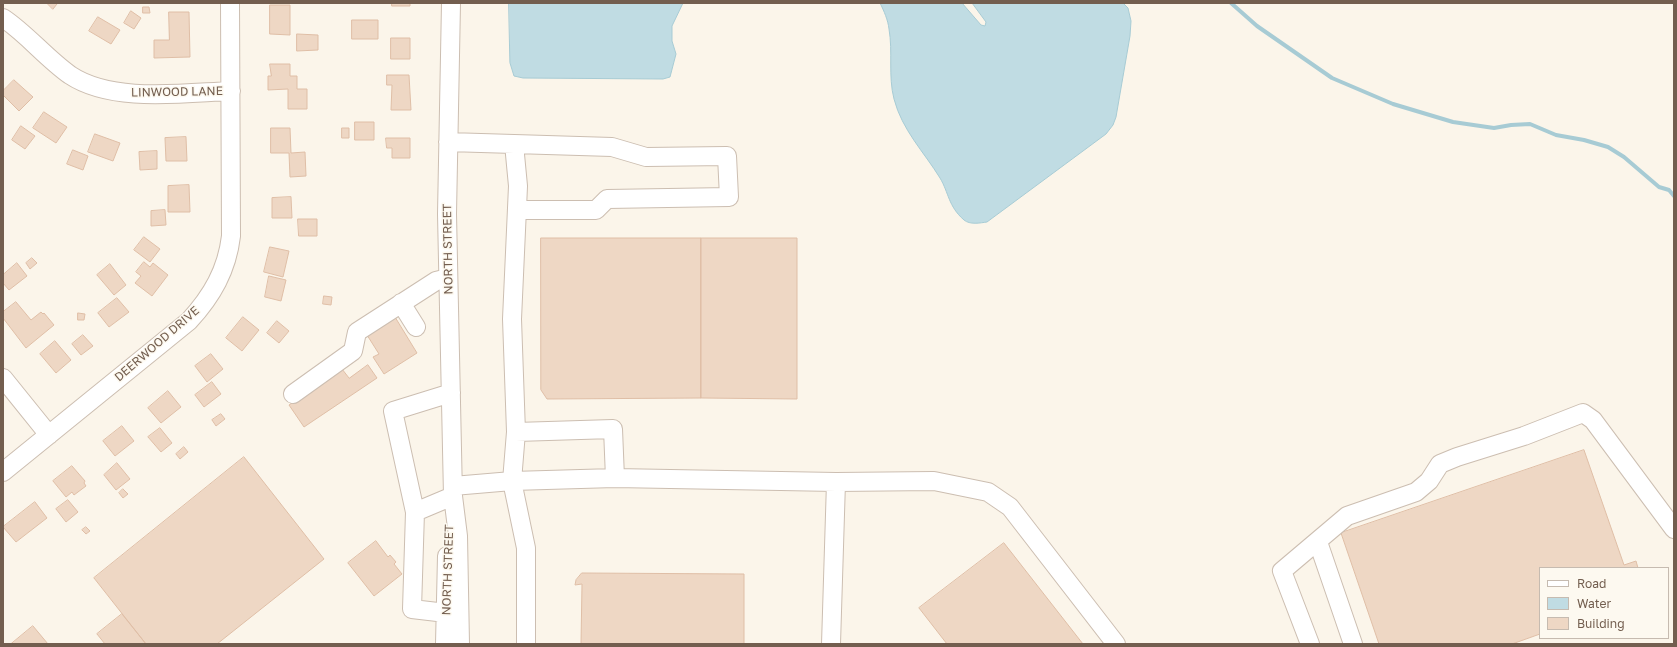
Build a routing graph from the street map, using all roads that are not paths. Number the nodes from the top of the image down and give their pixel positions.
1 (230, 3) edge
2 (451, 3) edge
3 (3, 18) edge
4 (231, 91) junction
5 (448, 142) junction
6 (514, 144) junction
7 (517, 210) junction
8 (448, 278) junction
9 (401, 303) junction
10 (416, 327) dead end
11 (3, 378) edge
12 (451, 393) junction
13 (293, 394) dead end
14 (516, 432) junction
15 (49, 434) junction
16 (3, 472) edge
17 (615, 478) junction
18 (512, 482) junction
19 (836, 482) junction
20 (453, 491) junction
21 (415, 512) junction
22 (1674, 529) edge
23 (1318, 542) junction
24 (446, 613) junction
25 (446, 644) edge
26 (460, 644) edge
27 (526, 644) edge
28 (831, 644) edge
29 (1116, 644) edge
30 (1310, 644) edge
31 (1353, 644) edge

1 - 4 street, DEERWOOD DRIVE
2 - 5 street, NORTH STREET
3 - 4 street, LINWOOD LANE
4 - 15 street, DEERWOOD DRIVE
5 - 6 street
5 - 8 street, NORTH STREET
6 - 7 street
6 - 7 street
7 - 14 street
8 - 9 street
8 - 12 street, NORTH STREET
9 - 10 street
9 - 13 street
11 - 15 street
12 - 20 street, NORTH STREET
12 - 21 street
14 - 17 street
14 - 18 street
15 - 16 street, DEERWOOD DRIVE
17 - 18 street
17 - 19 street
18 - 20 street
18 - 27 street
19 - 28 street
19 - 29 street
20 - 21 street
20 - 24 street, NORTH STREET
20 - 26 street, NORTH STREET
21 - 24 street
22 - 23 street
23 - 30 street
23 - 31 street
24 - 25 street, NORTH STREET

